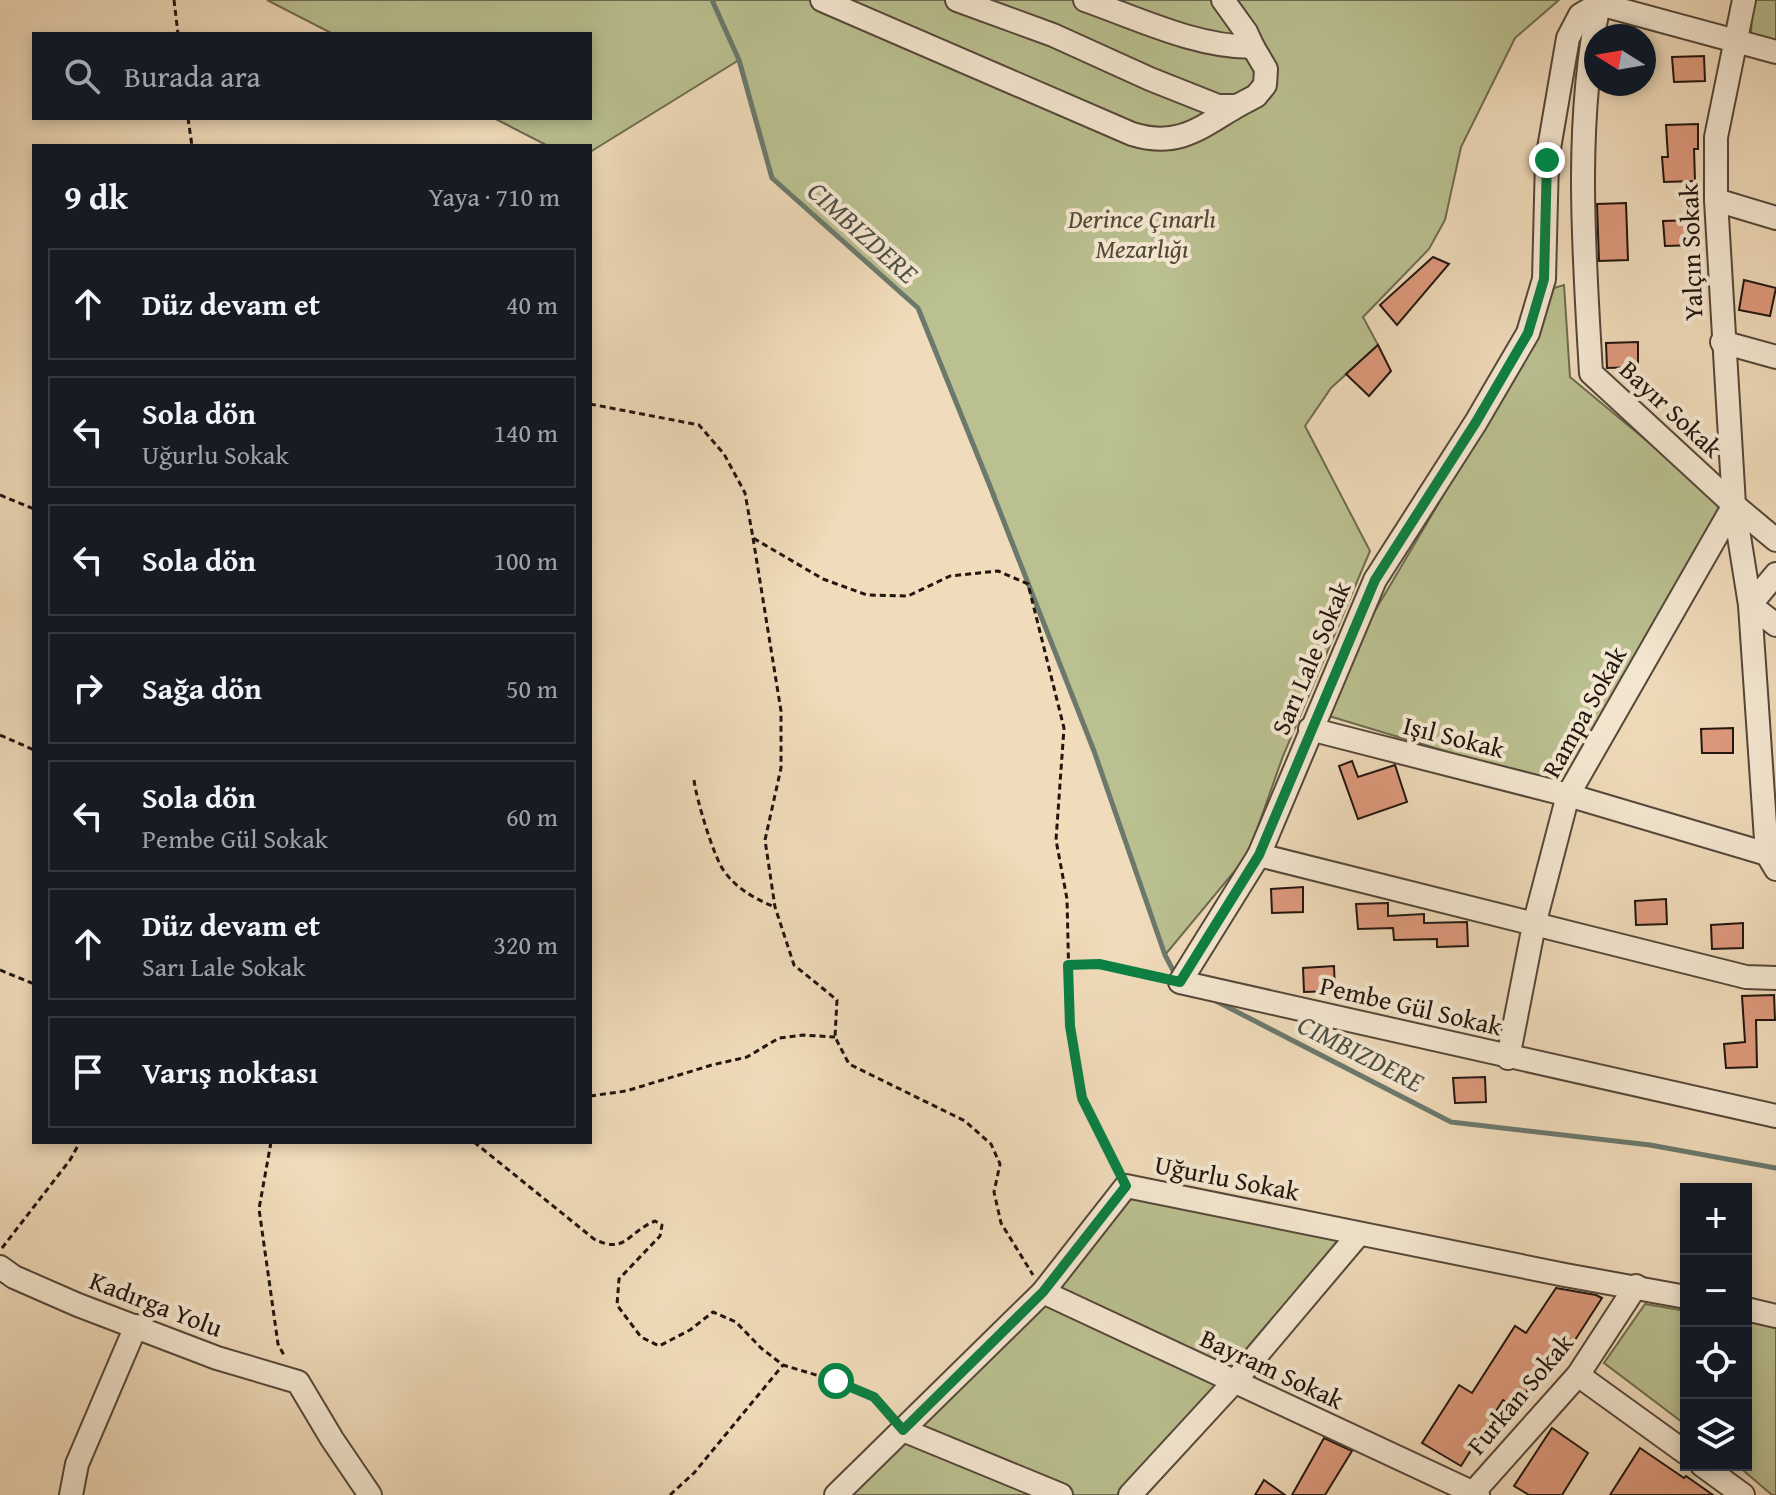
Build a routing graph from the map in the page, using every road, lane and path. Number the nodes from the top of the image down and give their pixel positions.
1 (174, 0) edge
2 (822, 0) edge
3 (957, 0) edge
4 (1085, 0) edge
5 (1223, 0) edge
6 (1744, 0) edge
7 (1599, 4) junction
8 (178, 32) edge
9 (1736, 40) junction
10 (1253, 47) junction
11 (1776, 52) edge
12 (1237, 106) junction
13 (188, 120) edge
14 (192, 144) edge
15 (1716, 200) junction
16 (1776, 218) edge
17 (1722, 342) junction
18 (1776, 357) edge
19 (592, 404) edge
20 (0, 495) edge
21 (1734, 505) junction
22 (32, 508) edge
23 (753, 538) junction
24 (1776, 540) edge
25 (1776, 574) edge
26 (1750, 605) junction
27 (1776, 625) edge
28 (1310, 729) junction
29 (0, 735) edge
30 (32, 749) edge
31 (694, 780) dead end
32 (1568, 795) junction
33 (1770, 807) edge
34 (1259, 855) junction
35 (1771, 861) edge
36 (775, 907) junction
37 (1534, 925) junction
38 (1068, 965) junction
39 (0, 970) edge
40 (1776, 978) edge
41 (1180, 982) junction
42 (32, 983) edge
43 (835, 1037) junction
44 (1508, 1058) junction
45 (592, 1096) edge
46 (1776, 1116) edge
47 (79, 1144) edge
48 (271, 1144) edge
49 (476, 1144) edge
50 (1126, 1186) junction
51 (1359, 1234) junction
52 (0, 1251) edge
53 (0, 1267) edge
54 (1636, 1286) junction
55 (1043, 1292) junction
56 (1680, 1296) edge
57 (1752, 1310) edge
58 (1776, 1316) edge
59 (136, 1326) junction
60 (783, 1365) junction
61 (1578, 1375) junction
62 (298, 1382) junction
63 (1234, 1382) junction
64 (903, 1430) junction
65 (1680, 1449) edge
66 (1710, 1471) edge
67 (1474, 1494) edge
68 (71, 1495) edge
69 (370, 1495) edge
70 (670, 1495) edge
71 (836, 1495) edge
72 (1061, 1495) edge
73 (1130, 1495) edge
74 (1743, 1495) edge

1 - 8 path
2 - 12 street
3 - 12 street
4 - 10 street
5 - 10 street
6 - 9 street, Yalçın Sokak
7 - 9 street
7 - 21 street, Bayır Sokak
7 - 28 street, Sarı Lale Sokak
9 - 11 street
9 - 15 street, Yalçın Sokak
10 - 12 street
13 - 14 path
15 - 16 street
15 - 17 street, Yalçın Sokak
17 - 18 street
17 - 21 street, Yalçın Sokak
19 - 23 path
20 - 22 path
21 - 24 street, Bayır Sokak
21 - 26 street, Yalçın Sokak
21 - 32 street, Rampa Sokak
23 - 36 path
23 - 38 path
25 - 26 street
26 - 27 street
26 - 33 street
28 - 32 street, Işıl Sokak
28 - 34 street, Sarı Lale Sokak
29 - 30 path
31 - 36 path
32 - 35 street, Işıl Sokak
32 - 37 street, Rampa Sokak
33 - 35 street
34 - 37 street
34 - 41 street
36 - 43 path
37 - 40 street
37 - 44 street, Rampa Sokak
38 - 41 path
38 - 50 path
39 - 42 path
41 - 44 street, Pembe Gül Sokak
43 - 45 path
43 - 55 path
44 - 46 street, Pembe Gül Sokak
47 - 52 path
48 - 62 path
49 - 60 path
50 - 51 street, Uğurlu Sokak
50 - 55 street, Uğurlu Sokak
51 - 54 street, Uğurlu Sokak
51 - 63 street
53 - 59 street, Kadırga Yolu
54 - 56 street, Uğurlu Sokak
54 - 61 street, Furkan Sokak
55 - 63 street, Bayram Sokak
55 - 64 street, Uğurlu Sokak
57 - 58 street
59 - 62 street, Kadırga Yolu
59 - 68 street
60 - 64 path
60 - 70 path
61 - 65 street
61 - 67 street, Furkan Sokak
62 - 69 street
63 - 67 street, Bayram Sokak
63 - 73 street
64 - 71 street, Uğurlu Sokak
64 - 72 street
66 - 74 street

